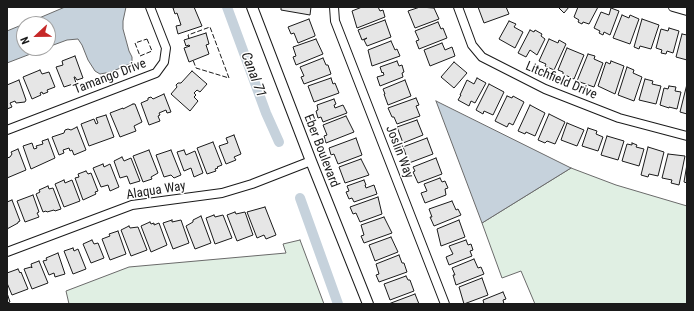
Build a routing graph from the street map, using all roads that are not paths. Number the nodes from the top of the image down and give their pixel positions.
1 (150, 7) edge
2 (252, 7) edge
3 (334, 7) edge
4 (458, 7) edge
5 (673, 7) edge
6 (687, 11) edge
7 (7, 130) edge
8 (687, 136) edge
9 (311, 162) junction
10 (7, 252) edge
11 (368, 304) edge
12 (445, 304) edge

1 - 7 street, Tamango Drive
2 - 9 street, Eber Boulevard
3 - 12 street, Joslin Way
4 - 8 street, Litchfield Drive
5 - 6 street
9 - 10 street, Alaqua Way
9 - 11 street, Eber Boulevard

